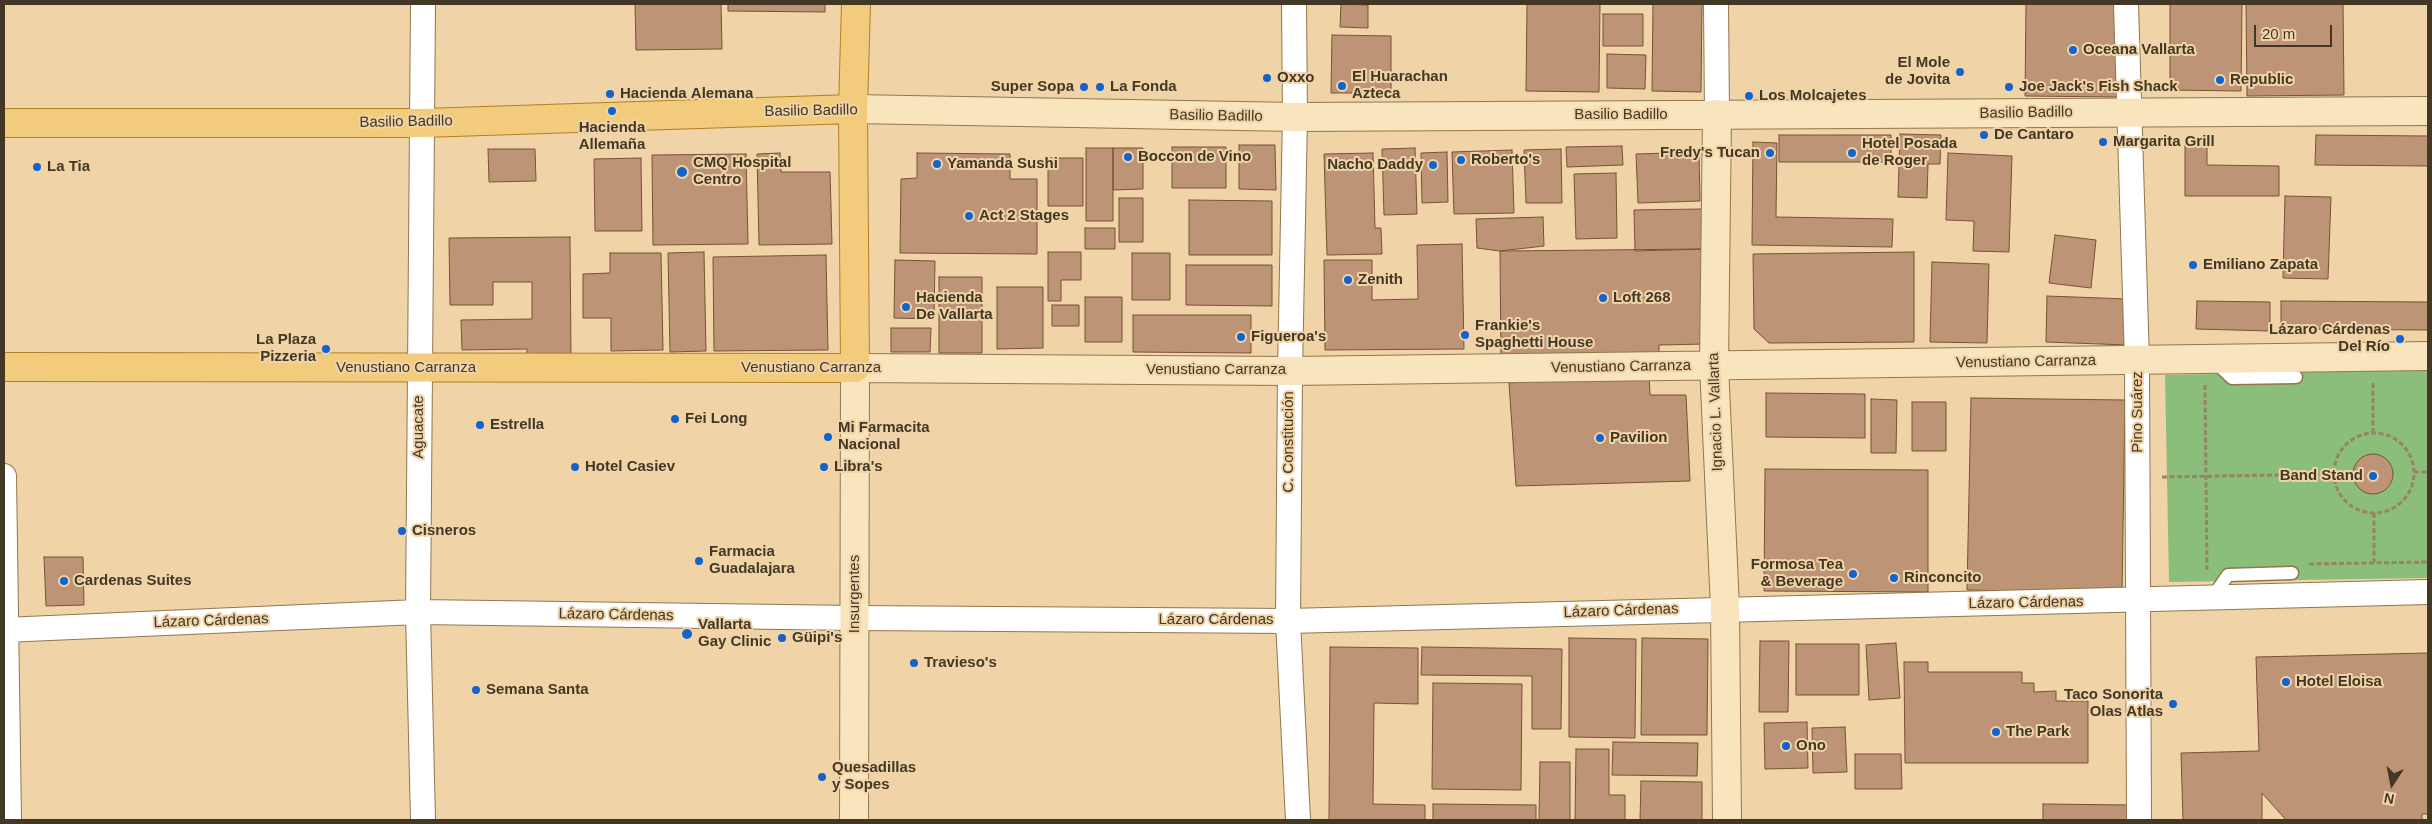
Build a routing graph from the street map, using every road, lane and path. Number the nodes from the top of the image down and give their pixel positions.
1 (423, 4) edge
2 (856, 4) edge
3 (1294, 4) edge
4 (1716, 4) edge
5 (2126, 4) edge
6 (853, 110) junction
7 (2428, 111) edge
8 (2128, 112) junction
9 (1716, 114) junction
10 (1295, 117) junction
11 (4, 123) edge
12 (424, 123) junction
13 (2428, 356) edge
14 (2208, 360) junction
15 (2137, 361) junction
16 (1714, 366) junction
17 (4, 368) edge
18 (420, 368) junction
19 (855, 368) junction
20 (1290, 371) junction
21 (2296, 378) dead end
22 (2372, 382) dead end
23 (2373, 433) junction
24 (2414, 472) junction
25 (2428, 472) edge
26 (2334, 474) junction
27 (4, 476) edge
28 (2206, 476) junction
29 (2138, 478) junction
30 (2374, 513) junction
31 (2374, 562) junction
32 (2428, 562) edge
33 (2305, 564) dead end
34 (2217, 565) dead end
35 (2207, 566) junction
36 (2292, 573) dead end
37 (2428, 592) edge
38 (2209, 599) junction
39 (2139, 601) junction
40 (1725, 608) junction
41 (418, 612) junction
42 (855, 618) junction
43 (1288, 621) junction
44 (4, 630) edge
45 (9, 820) edge
46 (423, 820) edge
47 (854, 820) edge
48 (1298, 820) edge
49 (1727, 820) edge
50 (2138, 820) edge

1 - 12 street, Aguacate
2 - 6 main road
3 - 10 street, C. Constitución
4 - 9 street, Ignacio L. Vallarta
5 - 8 street, Pino Suárez
6 - 10 street, Basilio Badillo
6 - 12 main road, Basilio Badillo
6 - 19 main road
7 - 8 street, Basilio Badillo
8 - 9 street, Basilio Badillo
8 - 15 street, Pino Suárez
9 - 10 street, Basilio Badillo
9 - 16 street, Ignacio L. Vallarta
10 - 20 street, C. Constitución
11 - 12 main road, Basilio Badillo
12 - 18 street, Aguacate
13 - 14 street, Venustiano Carranza
14 - 15 street, Venustiano Carranza
14 - 21 lane
14 - 28 path
15 - 16 street, Venustiano Carranza
15 - 29 street, Pino Suárez
16 - 20 street, Venustiano Carranza
16 - 40 street, Ignacio L. Vallarta
17 - 18 main road, Venustiano Carranza
18 - 19 main road, Venustiano Carranza
18 - 41 street, Aguacate
19 - 20 street, Venustiano Carranza
19 - 42 street, Insurgentes
20 - 43 street, C. Constitución
22 - 23 path
23 - 24 path
23 - 26 path
24 - 25 path
24 - 30 path
26 - 28 path
26 - 30 path
27 - 44 street
28 - 29 path
28 - 35 path
29 - 39 street, Pino Suárez
30 - 31 path
31 - 32 path
31 - 33 path
34 - 35 path
35 - 38 path
36 - 38 lane
37 - 38 street, Lázaro Cárdenas
38 - 39 street, Lázaro Cárdenas
39 - 40 street, Lázaro Cárdenas
39 - 50 street, Pino Suárez
40 - 43 street, Lázaro Cárdenas
40 - 49 street, Ignacio L. Vallarta
41 - 42 street, Lázaro Cárdenas
41 - 44 street, Lázaro Cárdenas
41 - 46 street, Aguacate
42 - 43 street, Lázaro Cárdenas
42 - 47 street, Insurgentes
43 - 48 street, C. Constitución
44 - 45 street

